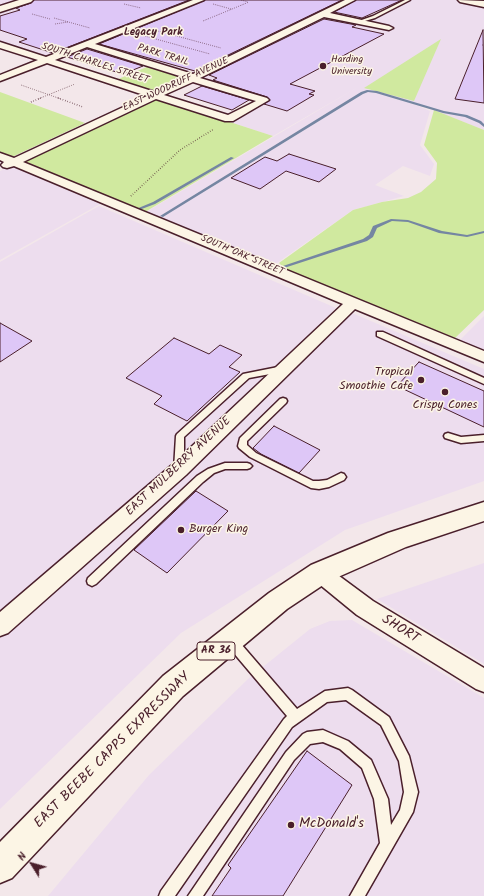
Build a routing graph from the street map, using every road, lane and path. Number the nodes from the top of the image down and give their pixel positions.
1 (28, 0) edge
2 (200, 0) edge
3 (241, 0) edge
4 (351, 0) edge
5 (408, 0) edge
6 (464, 0) edge
7 (213, 4) dead end
8 (484, 4) edge
9 (0, 9) edge
10 (231, 9) junction
11 (322, 14) junction
12 (54, 18) dead end
13 (203, 21) dead end
14 (68, 22) junction
15 (358, 22) junction
16 (55, 24) dead end
17 (389, 28) dead end
18 (91, 29) dead end
19 (152, 29) dead end
20 (139, 34) dead end
21 (87, 44) junction
22 (0, 45) edge
23 (226, 49) dead end
24 (214, 55) dead end
25 (47, 60) junction
26 (0, 78) edge
27 (192, 78) junction
28 (80, 82) dead end
29 (16, 84) dead end
30 (49, 95) junction
31 (156, 95) junction
32 (31, 102) dead end
33 (84, 107) dead end
34 (230, 119) junction
35 (0, 156) edge
36 (14, 162) junction
37 (0, 168) edge
38 (121, 206) junction
39 (353, 302) junction
40 (380, 334) dead end
41 (484, 357) edge
42 (484, 382) edge
43 (283, 401) dead end
44 (448, 436) dead end
45 (484, 438) edge
46 (247, 466) dead end
47 (341, 477) dead end
48 (484, 511) edge
49 (320, 573) junction
50 (92, 581) dead end
51 (0, 626) edge
52 (230, 640) junction
53 (484, 681) edge
54 (296, 717) junction
55 (387, 845) junction
56 (0, 866) edge
57 (166, 896) edge
58 (195, 896) edge
59 (357, 896) edge

1 - 9 main road
2 - 21 street
3 - 10 path
4 - 11 street, EAST WOODRUFF AVENUE
5 - 15 lane
6 - 8 main road
7 - 10 path
10 - 13 path
11 - 15 street
11 - 27 street, EAST WOODRUFF AVENUE
12 - 14 path
14 - 16 path
14 - 18 path
15 - 17 street
19 - 23 path
20 - 24 path
21 - 25 street
21 - 27 street, PARK TRAIL
22 - 25 street, SOUTH CHARLES STREET
25 - 26 street
25 - 31 street, SOUTH CHARLES STREET
27 - 31 street, EAST WOODRUFF AVENUE
27 - 34 street, PARK TRAIL
28 - 30 path
29 - 30 path
30 - 32 path
30 - 33 path
31 - 34 street, SOUTH CHARLES STREET
31 - 36 street, EAST WOODRUFF AVENUE
34 - 38 path
35 - 36 street, SOUTH OAK STREET
36 - 37 street, EAST WOODRUFF AVENUE
36 - 38 street, SOUTH OAK STREET
38 - 39 street, SOUTH OAK STREET
39 - 41 street, SOUTH OAK STREET
39 - 51 street, EAST MULBERRY AVENUE
40 - 42 lane
43 - 47 lane
44 - 45 lane
46 - 50 lane
48 - 49 main road, EAST BEEBE CAPPS EXPRESSWAY / AR 36
49 - 52 main road, EAST BEEBE CAPPS EXPRESSWAY / AR 36
49 - 53 street, SHORT
52 - 54 lane
52 - 56 main road, EAST BEEBE CAPPS EXPRESSWAY / AR 36
54 - 55 lane
54 - 57 lane
55 - 58 lane
55 - 59 lane

